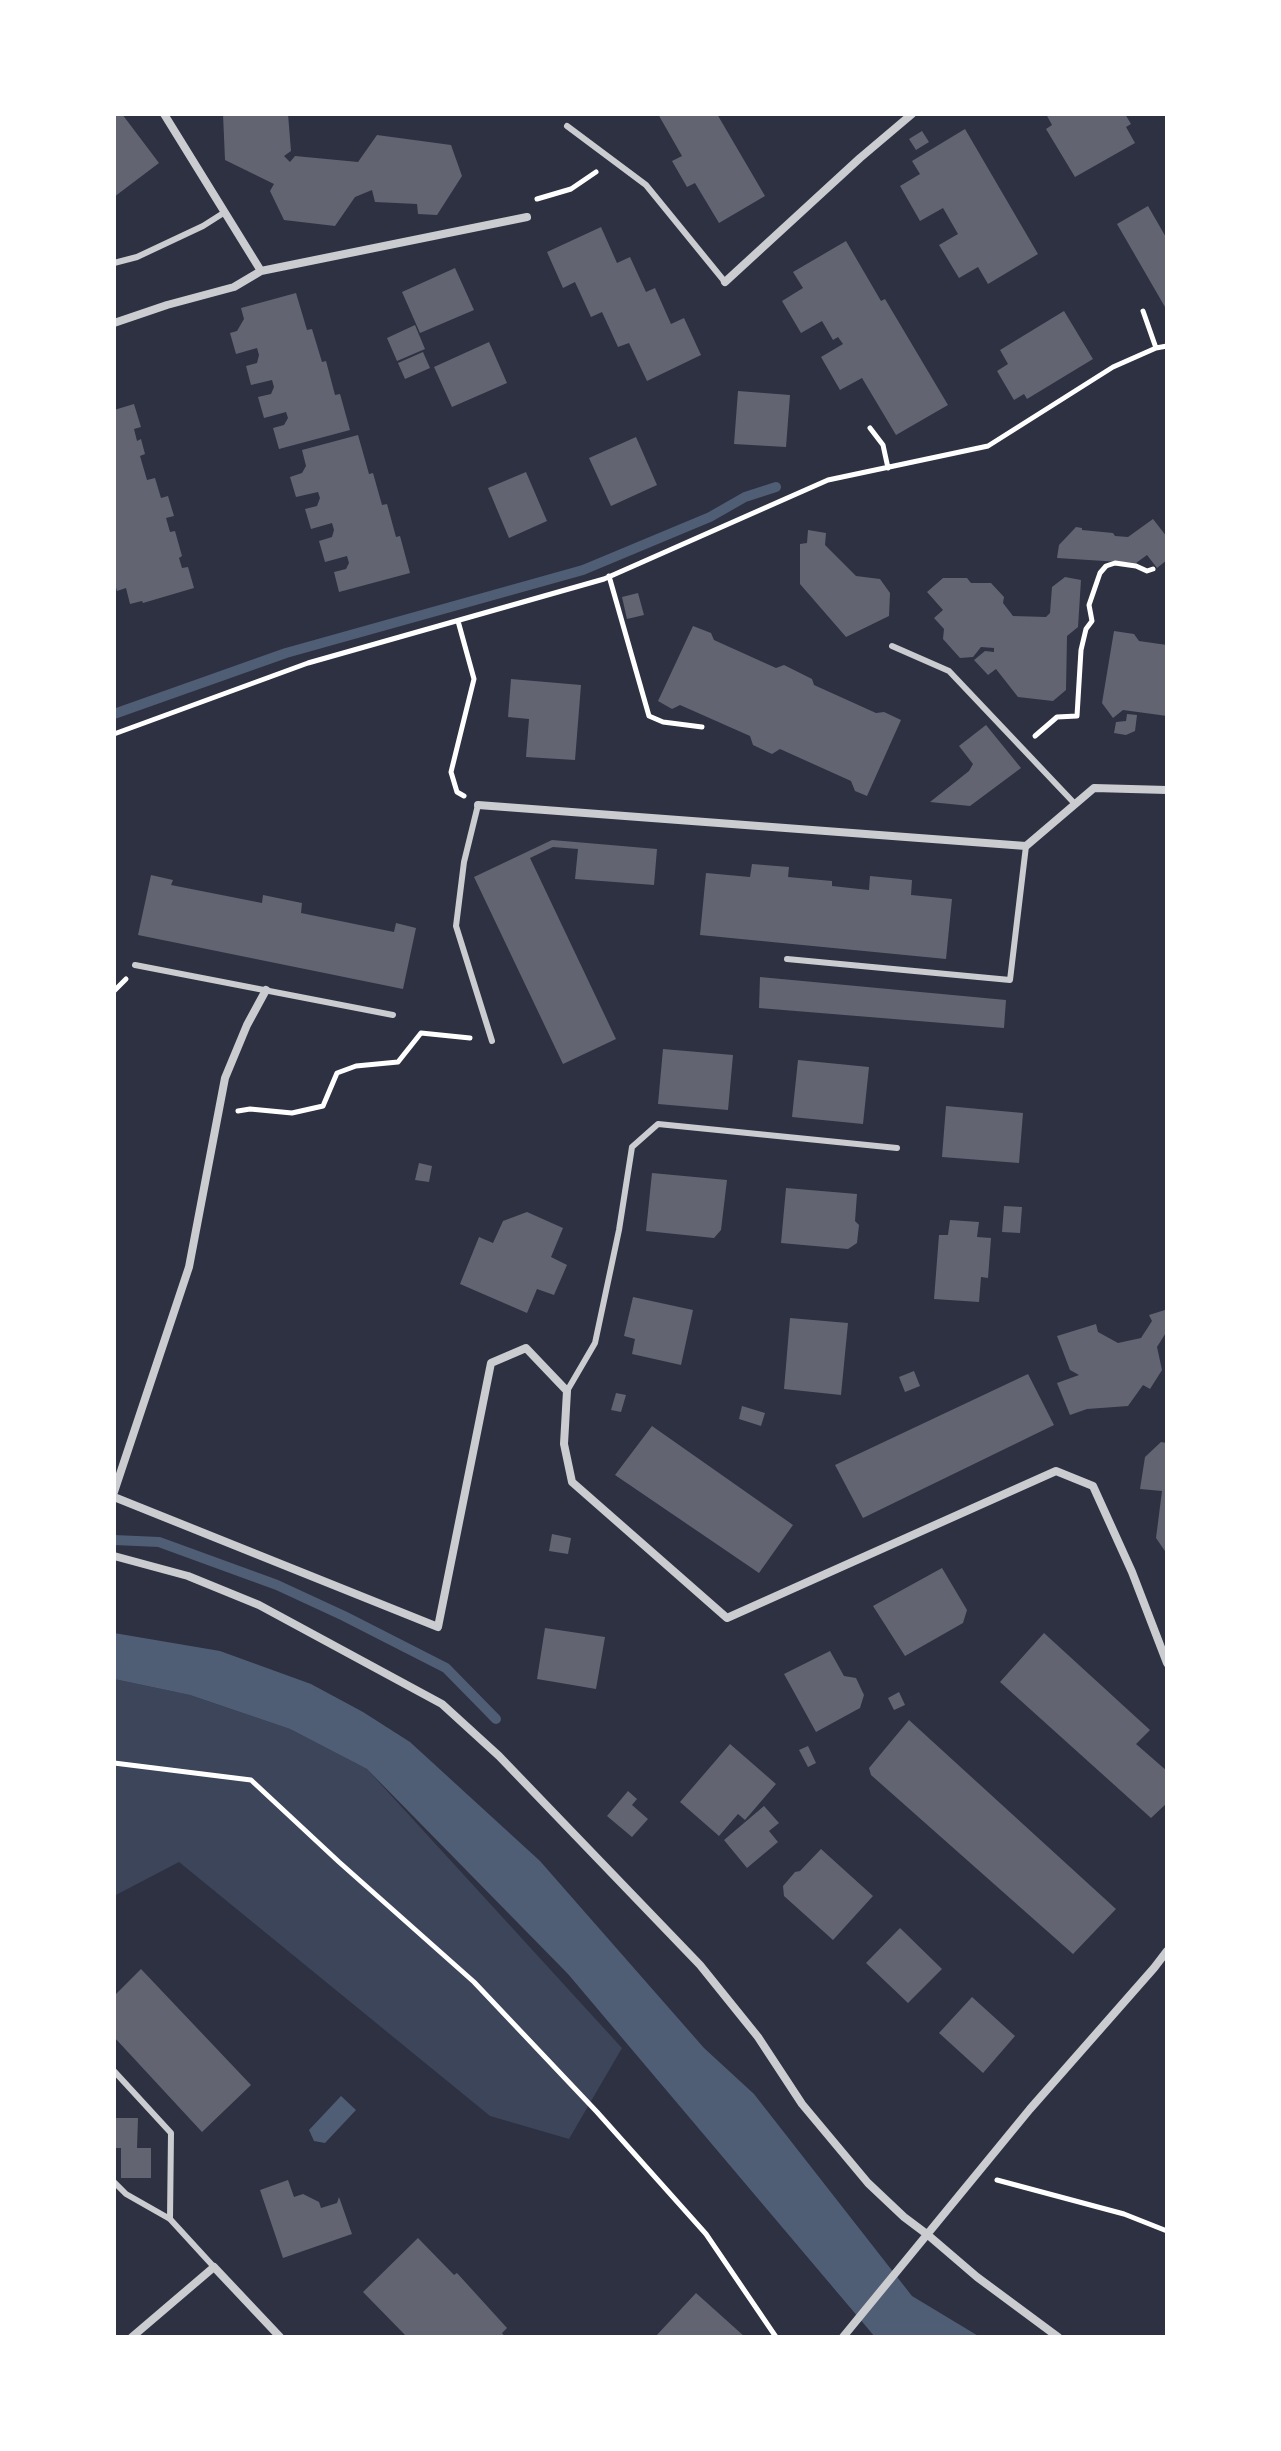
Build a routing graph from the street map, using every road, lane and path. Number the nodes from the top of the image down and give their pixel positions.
1 (164, 114) edge
2 (912, 114) edge
3 (567, 126) dead end
4 (613, 159) junction
5 (225, 212) junction
6 (527, 217) joint
7 (114, 263) edge
8 (261, 271) junction
9 (725, 282) joint
10 (1143, 311) dead end
11 (114, 323) edge
12 (1167, 346) edge
13 (1156, 348) junction
14 (870, 428) dead end
15 (888, 468) junction
16 (1153, 569) dead end
17 (609, 576) junction
18 (458, 621) junction
19 (892, 646) dead end
20 (702, 727) dead end
21 (114, 734) edge
22 (1022, 748) junction
23 (1167, 790) edge
24 (1075, 804) junction
25 (478, 805) junction
26 (1026, 846) junction
27 (787, 959) dead end
28 (135, 965) dead end
29 (266, 990) junction
30 (393, 1015) dead end
31 (492, 1041) joint
32 (217, 1116) junction
33 (897, 1148) dead end
34 (567, 1391) junction
35 (114, 1494) edge
36 (114, 1556) edge
37 (1167, 1663) edge
38 (114, 1763) edge
39 (1167, 1951) edge
40 (114, 2071) edge
41 (976, 2174) junction
42 (114, 2182) edge
43 (170, 2219) junction
44 (1167, 2231) edge
45 (928, 2235) junction
46 (214, 2267) junction
47 (844, 2336) edge
48 (132, 2337) edge
49 (280, 2337) edge
50 (776, 2337) edge
51 (1058, 2337) edge

1 - 5 street
2 - 9 street
3 - 4 lane
4 - 6 path
4 - 9 lane
5 - 7 lane
5 - 8 street
6 - 8 street
8 - 11 street
10 - 13 path
12 - 13 path
13 - 15 path
14 - 15 path
15 - 17 path
16 - 22 path
17 - 18 path
17 - 20 path
18 - 21 path
18 - 25 path
19 - 22 lane
22 - 24 lane
23 - 24 street
24 - 26 street
25 - 26 street
25 - 31 lane
26 - 27 lane
28 - 29 lane
29 - 30 lane
29 - 32 street
31 - 32 path
32 - 35 street
33 - 34 lane
34 - 35 street
34 - 37 street
36 - 45 street
38 - 50 path
39 - 41 street
40 - 43 lane
41 - 44 path
41 - 45 street
42 - 43 lane
43 - 46 lane
45 - 47 street
45 - 51 street
46 - 48 street
46 - 49 street

